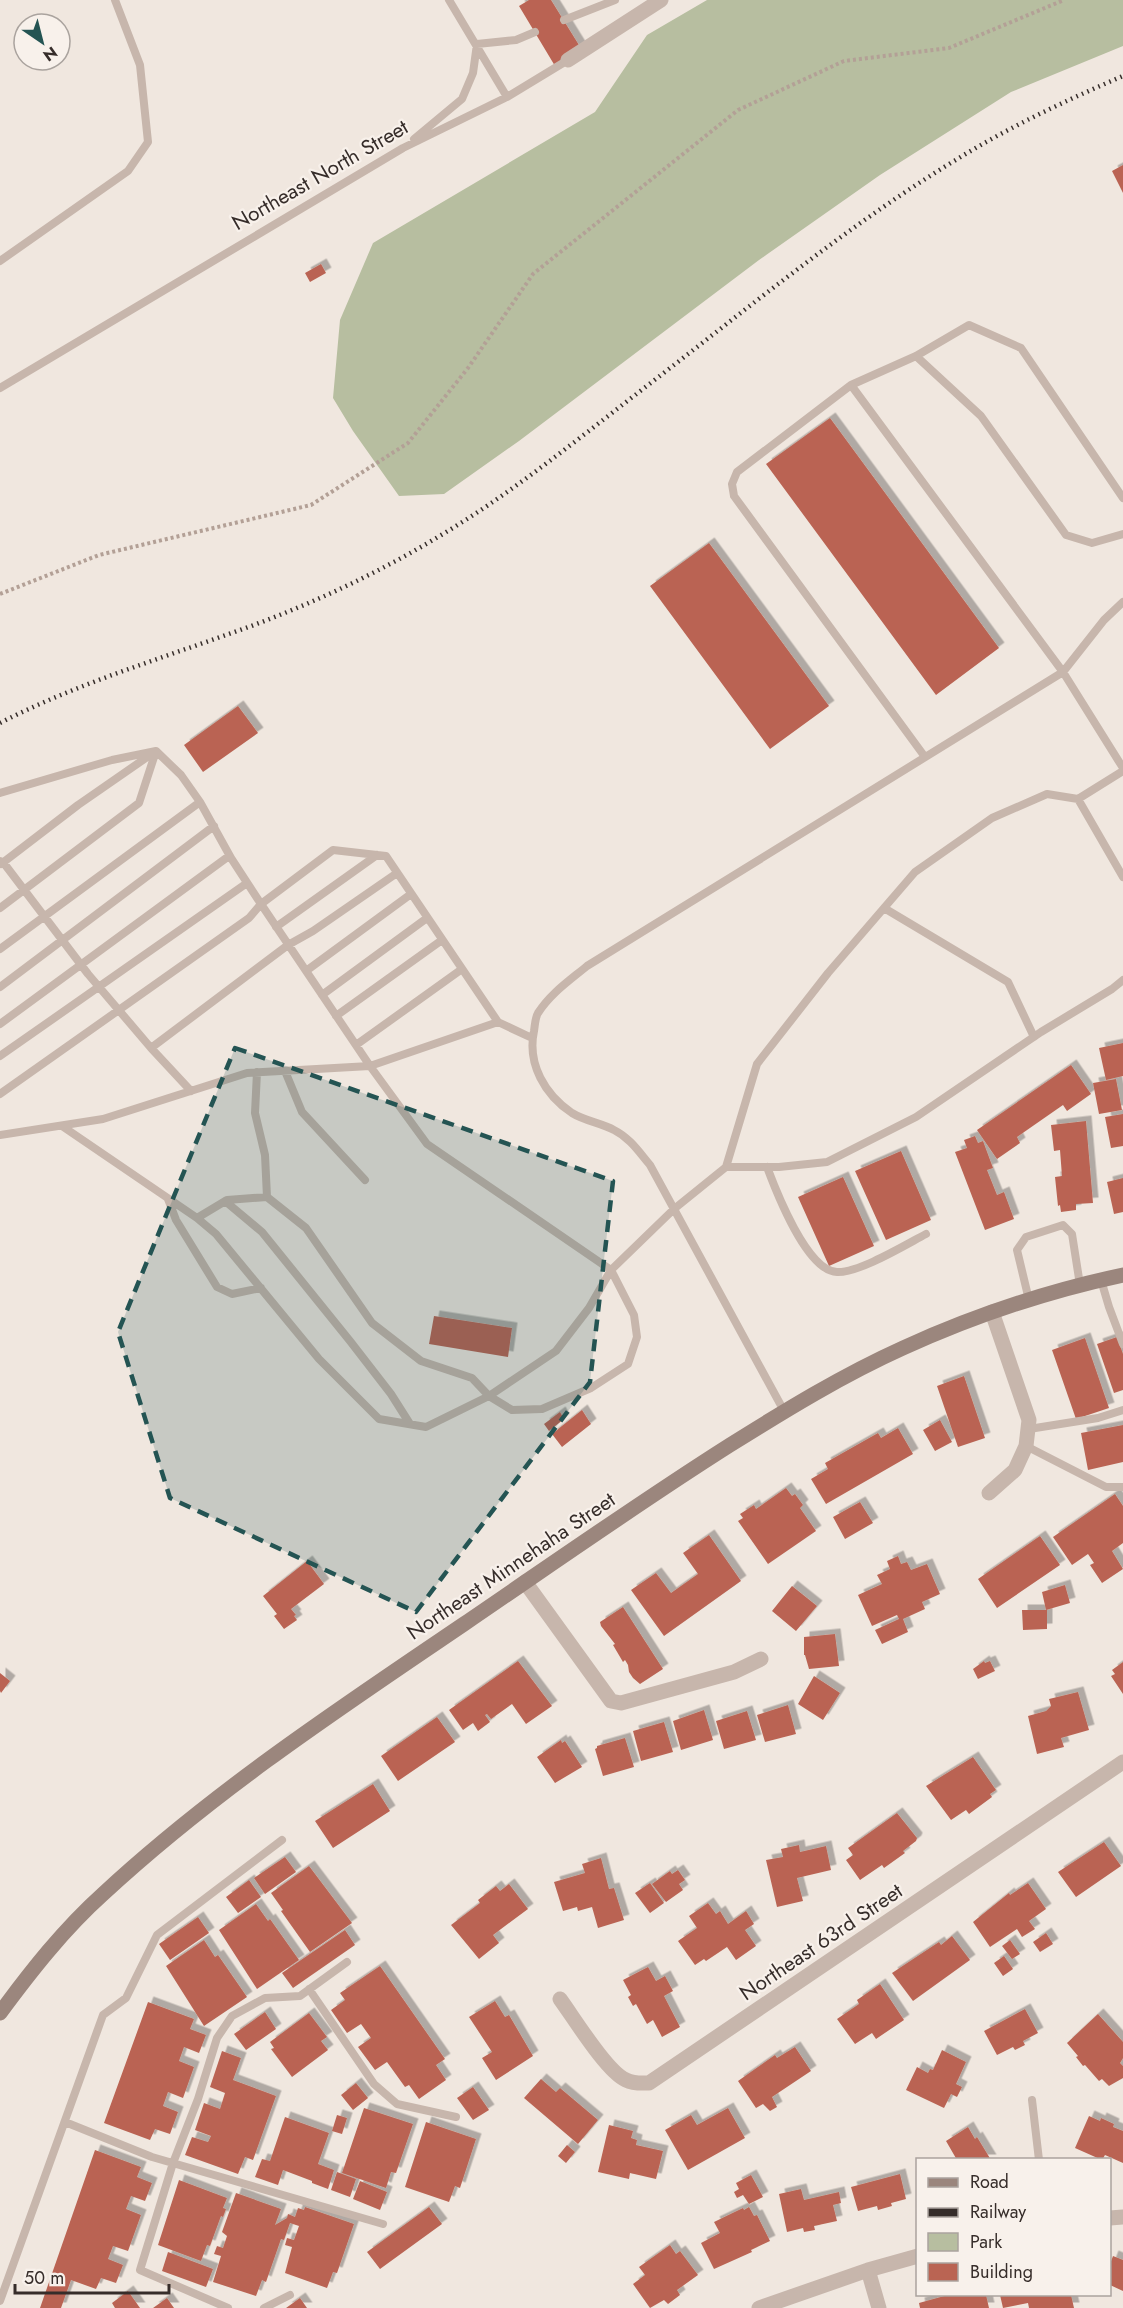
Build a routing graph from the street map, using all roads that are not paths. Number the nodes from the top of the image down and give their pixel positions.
1 (115, 0) edge
2 (449, 0) edge
3 (615, 0) edge
4 (661, 0) edge
5 (564, 20) dead end
6 (535, 32) dead end
7 (477, 44) junction
8 (568, 60) joint
9 (507, 97) junction
10 (403, 148) junction
11 (0, 261) edge
12 (916, 356) junction
13 (851, 385) junction
14 (0, 388) edge
15 (1123, 498) edge
16 (1123, 534) edge
17 (1123, 602) edge
18 (1063, 672) junction
19 (156, 751) junction
20 (924, 758) junction
21 (1123, 769) edge
22 (0, 794) edge
23 (1078, 799) junction
24 (200, 801) junction
25 (214, 826) junction
26 (377, 855) junction
27 (230, 856) junction
28 (1, 863) edge
29 (397, 873) junction
30 (1123, 877) edge
31 (247, 883) junction
32 (24, 890) junction
33 (411, 894) junction
34 (261, 904) junction
35 (0, 908) edge
36 (884, 908) junction
37 (44, 916) junction
38 (427, 918) junction
39 (276, 927) junction
40 (62, 940) junction
41 (442, 940) junction
42 (288, 945) junction
43 (0, 949) edge
44 (80, 965) junction
45 (462, 969) junction
46 (306, 971) junction
47 (1123, 980) edge
48 (0, 987) edge
49 (99, 987) junction
50 (322, 995) junction
51 (119, 1010) junction
52 (336, 1016) junction
53 (498, 1022) junction
54 (0, 1024) edge
55 (1034, 1037) junction
56 (532, 1038) junction
57 (356, 1045) junction
58 (151, 1048) junction
59 (0, 1056) edge
60 (370, 1066) junction
61 (285, 1071) junction
62 (257, 1072) junction
63 (191, 1091) junction
64 (0, 1094) edge
65 (62, 1125) junction
66 (0, 1135) edge
67 (726, 1167) junction
68 (767, 1167) junction
69 (365, 1180) dead end
70 (267, 1197) junction
71 (168, 1198) junction
72 (225, 1202) junction
73 (674, 1209) junction
74 (197, 1218) junction
75 (926, 1234) dead end
76 (611, 1270) junction
77 (1123, 1275) edge
78 (1101, 1280) junction
79 (1080, 1285) junction
80 (261, 1288) junction
81 (1029, 1300) junction
82 (992, 1312) junction
83 (1123, 1344) edge
84 (489, 1396) junction
85 (1123, 1410) edge
86 (784, 1411) junction
87 (410, 1424) junction
88 (1029, 1429) junction
89 (1026, 1446) junction
90 (1123, 1487) edge
91 (988, 1493) dead end
92 (525, 1581) junction
93 (761, 1659) dead end
94 (1122, 1764) edge
95 (282, 1840) dead end
96 (347, 1962) dead end
97 (309, 1989) junction
98 (560, 1999) dead end
99 (0, 2013) edge
100 (1032, 2100) dead end
101 (456, 2117) dead end
102 (64, 2122) junction
103 (1039, 2158) edge
104 (173, 2163) junction
105 (383, 2224) dead end
106 (916, 2257) edge
107 (868, 2270) junction
108 (290, 2295) dead end
109 (0, 2301) edge
110 (228, 2308) edge
111 (264, 2308) edge
112 (759, 2308) edge
113 (879, 2308) edge

1 - 11 lane
2 - 7 lane
3 - 5 lane
4 - 8 street, Northeast North Street
6 - 7 lane
7 - 9 lane
7 - 10 lane
8 - 9 lane, Northeast North Street
9 - 10 lane, Northeast North Street
10 - 14 lane, Northeast North Street
12 - 13 lane
12 - 15 lane
12 - 16 lane
13 - 18 lane
13 - 20 lane
17 - 18 lane
18 - 20 lane
18 - 21 lane
19 - 22 lane
19 - 24 lane
19 - 28 lane
19 - 32 lane
20 - 56 lane
21 - 23 lane
23 - 30 lane
23 - 36 lane
24 - 25 lane
24 - 37 lane
25 - 27 lane
25 - 40 lane
26 - 29 lane
26 - 34 lane
26 - 39 lane
27 - 31 lane
27 - 44 lane
28 - 32 lane
29 - 33 lane
29 - 42 lane
31 - 34 lane
31 - 49 lane
32 - 35 lane
32 - 37 lane
33 - 38 lane
33 - 46 lane
34 - 39 lane
34 - 51 lane
36 - 55 lane
36 - 67 lane
37 - 40 lane
37 - 43 lane
38 - 41 lane
38 - 50 lane
39 - 42 lane
40 - 44 lane
40 - 48 lane
41 - 45 lane
41 - 52 lane
42 - 46 lane
42 - 58 lane
44 - 49 lane
44 - 54 lane
45 - 53 lane
45 - 57 lane
46 - 50 lane
47 - 55 lane
49 - 51 lane
49 - 59 lane
50 - 52 lane
51 - 58 lane
51 - 64 lane
52 - 57 lane
53 - 56 lane
53 - 60 lane
55 - 68 lane
56 - 73 lane
57 - 60 lane
58 - 63 lane
60 - 61 lane
60 - 76 lane
61 - 62 lane
61 - 69 lane
62 - 63 lane
62 - 70 lane
63 - 65 lane
65 - 66 lane
65 - 71 lane
67 - 68 lane
67 - 73 lane
68 - 75 lane
70 - 72 lane
70 - 84 lane
71 - 74 lane
71 - 80 lane
72 - 74 lane
72 - 87 lane
73 - 76 lane
73 - 86 lane
74 - 80 lane
76 - 84 lane
76 - 84 lane
77 - 78 main road, Northeast Minnehaha Street
78 - 79 main road, Northeast Minnehaha Street
78 - 83 lane
79 - 81 main road, Northeast Minnehaha Street
79 - 81 lane
80 - 87 lane
81 - 82 main road, Northeast Minnehaha Street
82 - 86 main road, Northeast Minnehaha Street
82 - 88 street
84 - 87 lane
85 - 88 lane
86 - 92 main road, Northeast Minnehaha Street
88 - 89 street
89 - 90 lane
89 - 91 street
92 - 93 street
92 - 99 main road, Northeast Minnehaha Street
94 - 98 street, Northeast 63rd Street
95 - 102 lane
96 - 97 lane
97 - 101 lane
97 - 104 lane
100 - 103 lane
102 - 104 lane
102 - 109 lane
104 - 105 lane
104 - 110 lane
106 - 107 street
107 - 112 street
107 - 113 street
108 - 111 lane

